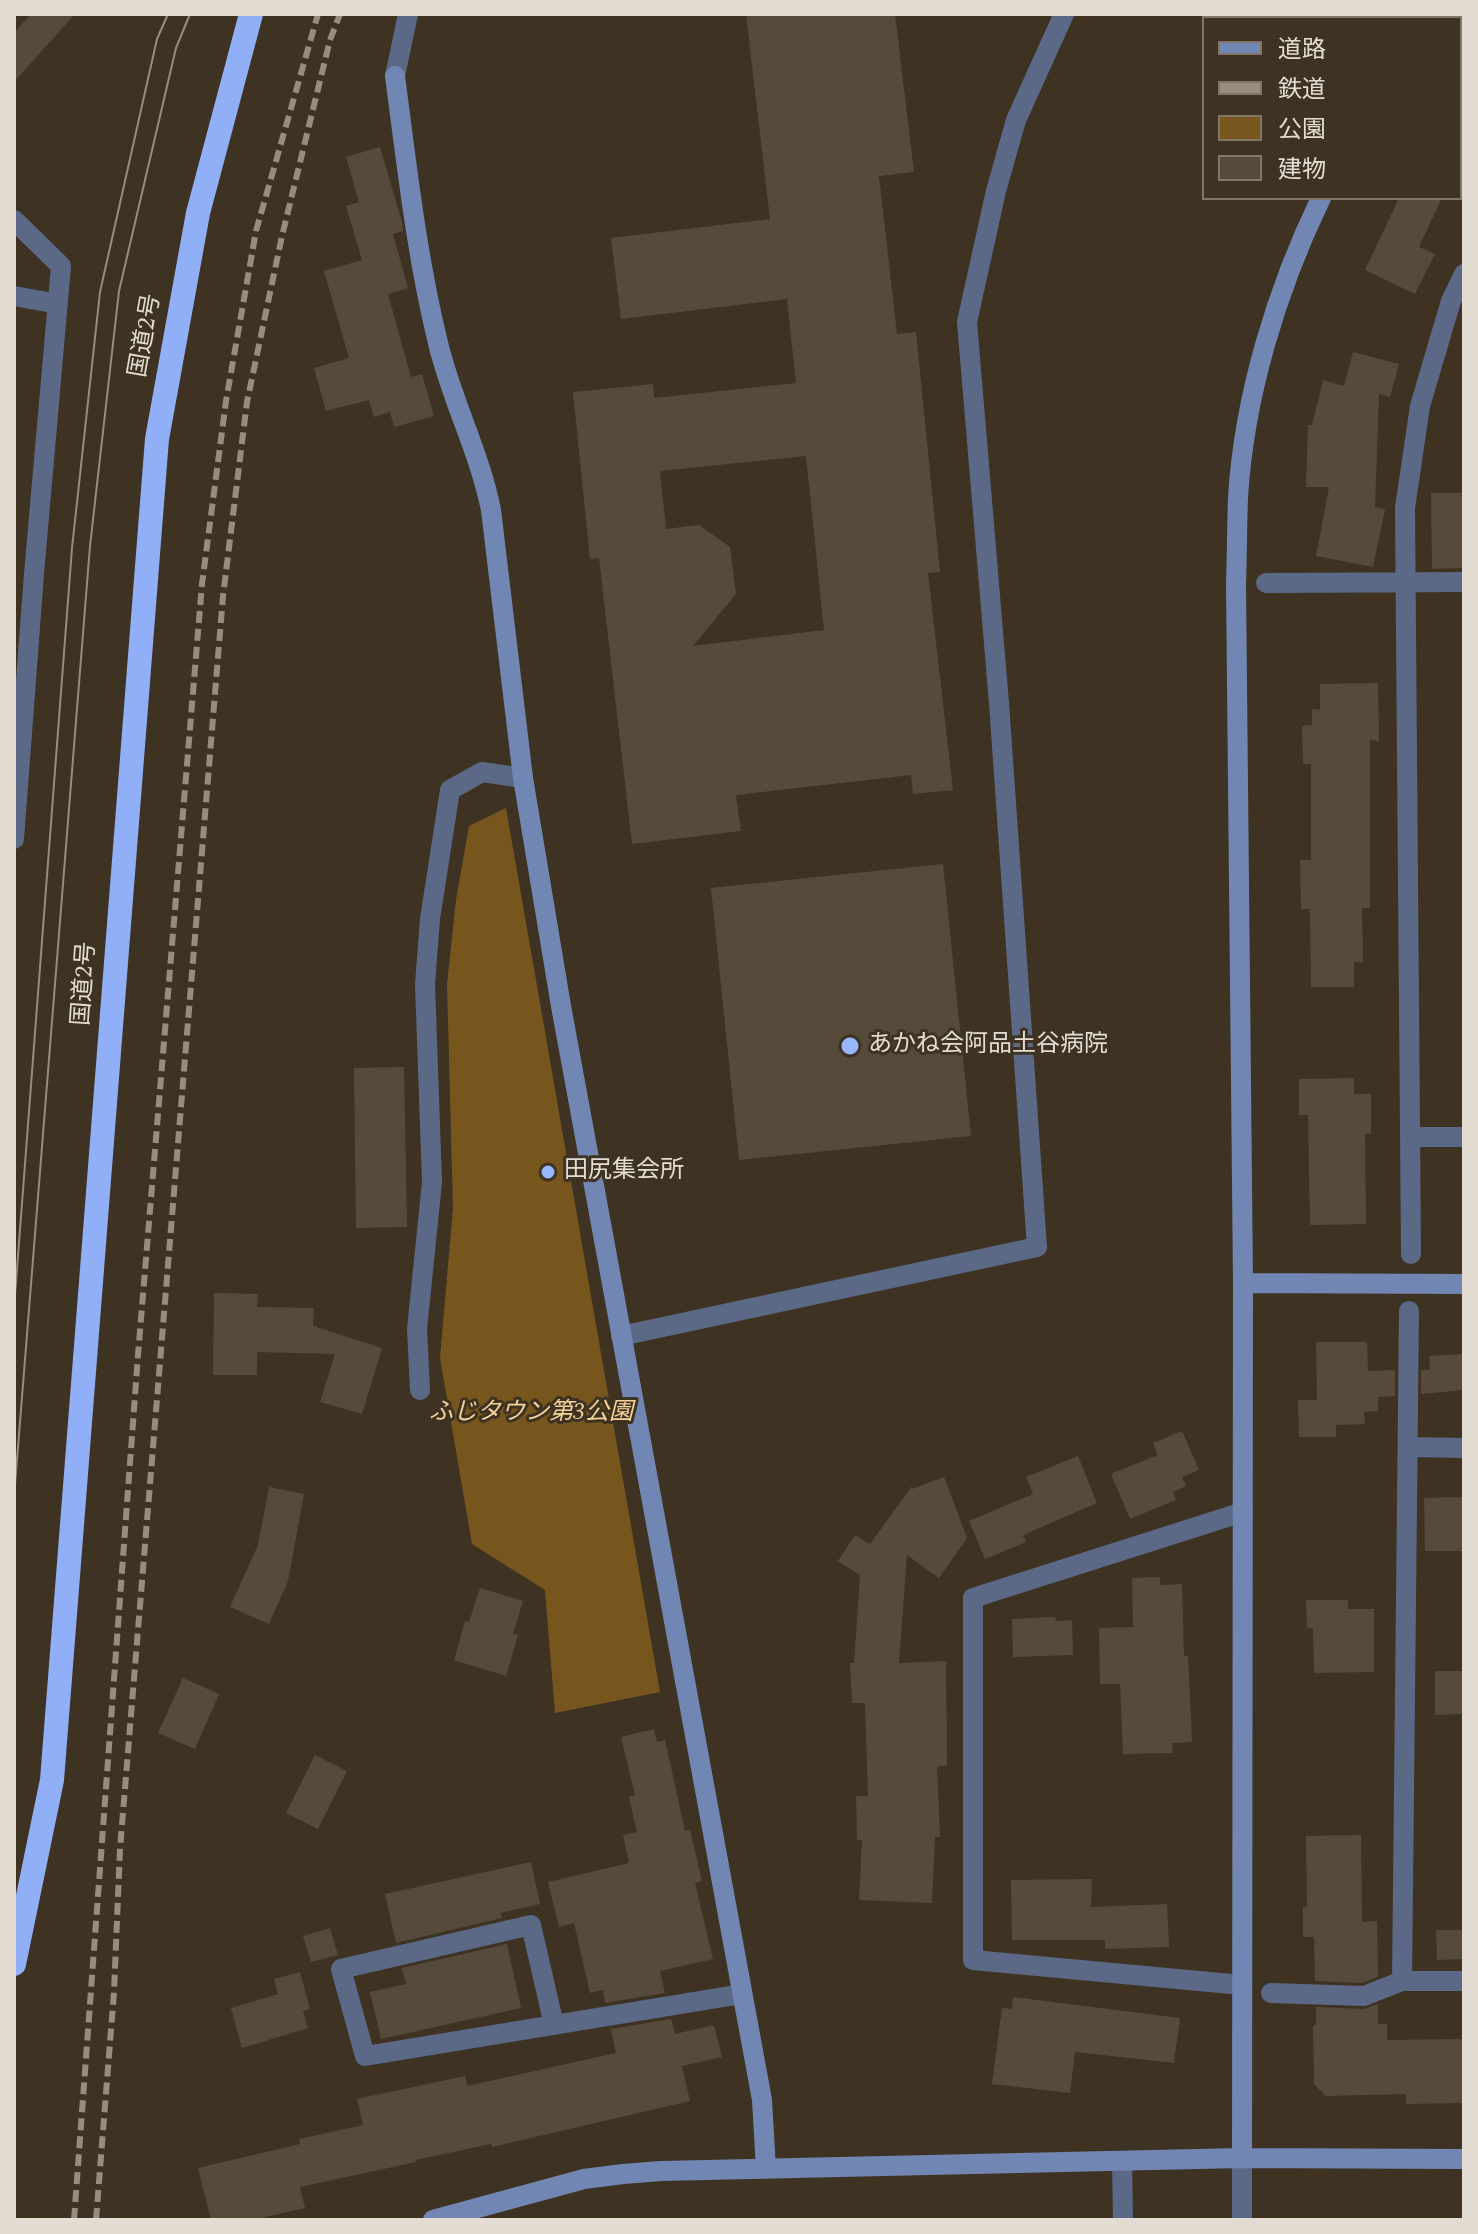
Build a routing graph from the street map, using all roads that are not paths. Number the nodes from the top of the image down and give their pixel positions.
1 (251, 14) edge
2 (408, 14) edge
3 (1064, 14) edge
4 (1320, 200) edge
5 (14, 220) edge
6 (1464, 274) edge
7 (14, 296) edge
8 (58, 304) junction
9 (24, 572) edge
10 (1407, 581) junction
11 (1464, 582) edge
12 (1266, 583) dead end
13 (523, 778) junction
14 (14, 839) edge
15 (1411, 1137) junction
16 (1464, 1137) edge
17 (1411, 1254) dead end
18 (1243, 1283) junction
19 (1464, 1284) edge
20 (1409, 1311) dead end
21 (621, 1336) junction
22 (420, 1390) dead end
23 (1408, 1447) junction
24 (1464, 1448) edge
25 (1243, 1512) junction
26 (14, 1964) edge
27 (1402, 1981) junction
28 (1464, 1981) edge
29 (1242, 1985) junction
30 (1271, 1993) dead end
31 (742, 1994) junction
32 (554, 2025) junction
33 (1242, 2158) junction
34 (1464, 2159) edge
35 (1122, 2161) junction
36 (766, 2169) junction
37 (433, 2220) edge
38 (1123, 2220) edge
39 (1242, 2220) edge

1 - 26 highway, 国道2号
2 - 13 street
3 - 21 street
4 - 18 street
5 - 8 street
6 - 10 street
7 - 8 street
8 - 9 street
9 - 14 street
10 - 11 street
10 - 12 street
10 - 15 street
13 - 21 street
13 - 22 street
15 - 16 street
15 - 17 street
18 - 19 street
18 - 25 street
20 - 23 street
21 - 31 street
23 - 24 street
23 - 27 street
25 - 29 street
25 - 29 street
27 - 28 street
27 - 30 street
29 - 33 street
31 - 32 street
31 - 36 street
32 - 32 street
33 - 34 street
33 - 35 street
33 - 39 street
35 - 36 street
35 - 38 street
36 - 37 street

